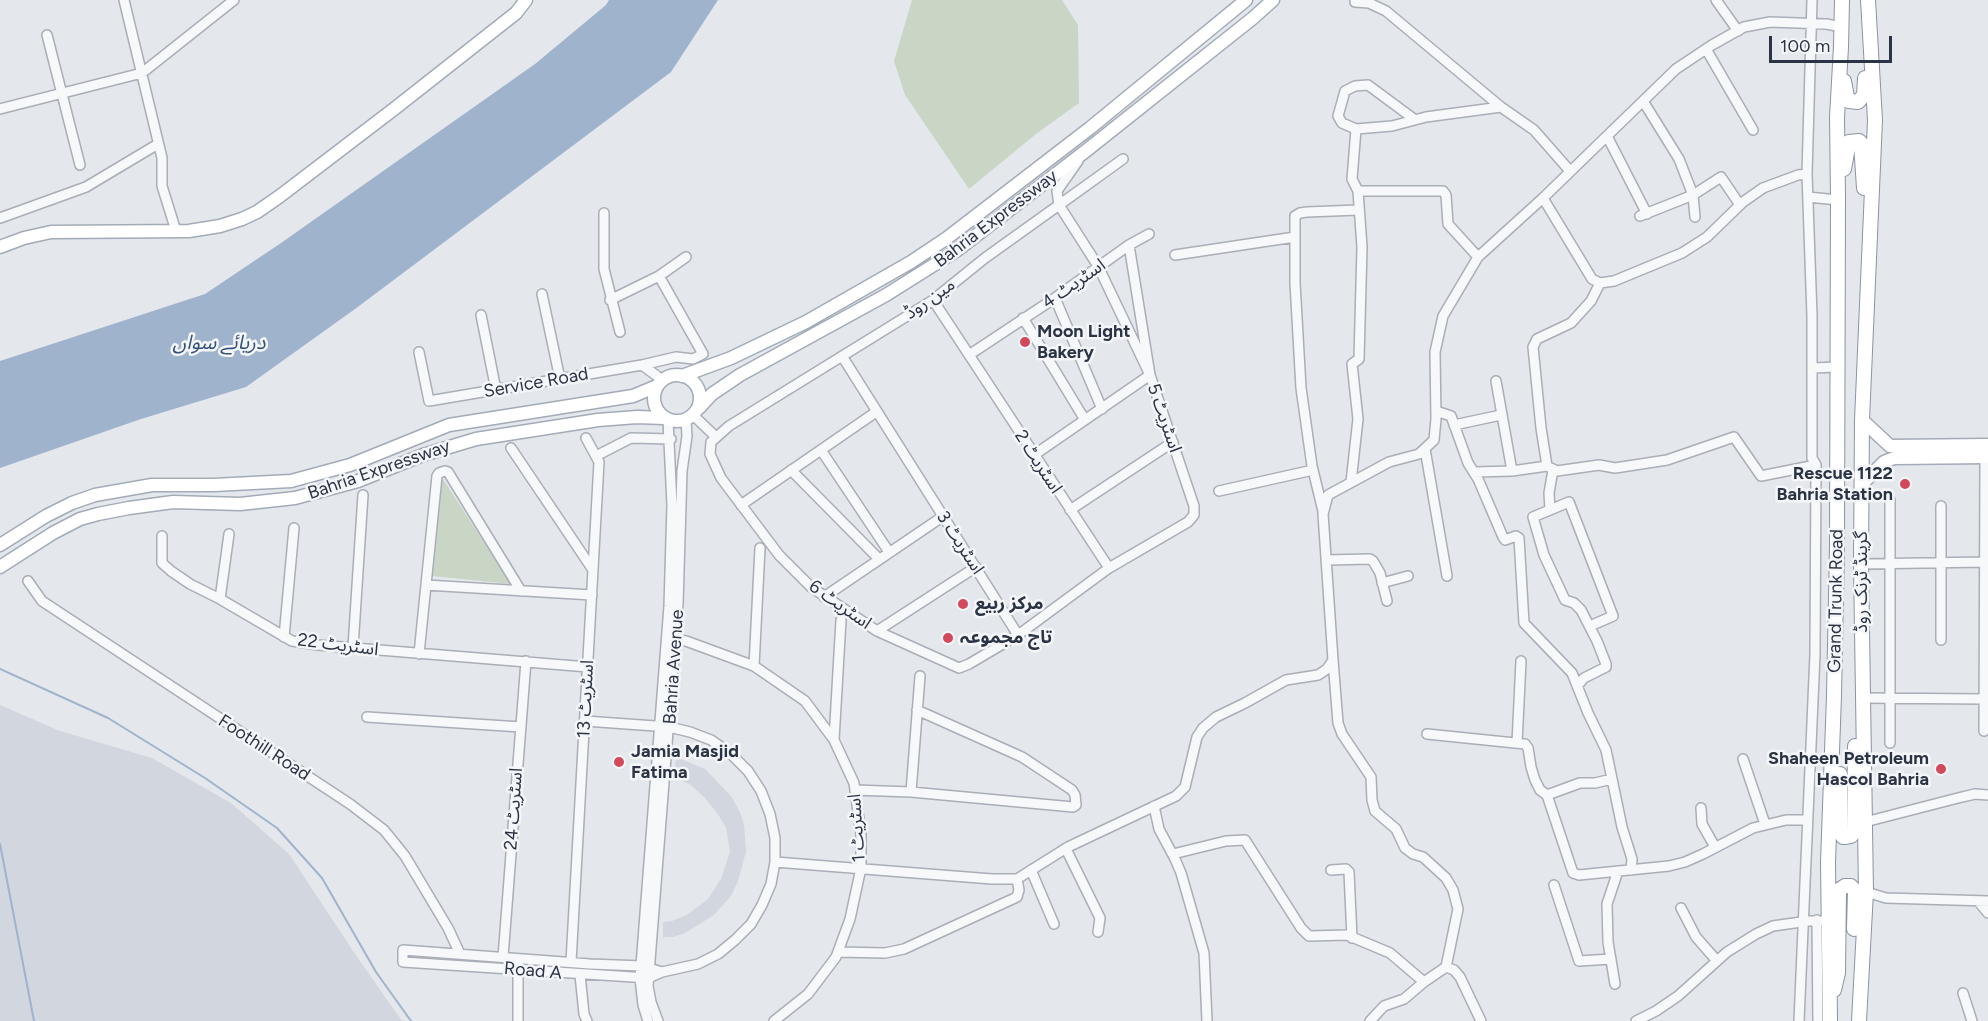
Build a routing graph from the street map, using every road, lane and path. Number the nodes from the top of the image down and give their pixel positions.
1 (124, 0) edge
2 (234, 0) edge
3 (526, 0) edge
4 (1246, 0) edge
5 (1273, 0) edge
6 (1716, 0) edge
7 (1812, 0) edge
8 (1842, 0) edge
9 (1871, 1) edge
10 (1355, 2) dead end
11 (1810, 23) junction
12 (1842, 27) junction
13 (1738, 31) junction
14 (47, 35) dead end
15 (1841, 47) junction
16 (1706, 49) junction
17 (142, 72) junction
18 (61, 94) junction
19 (1643, 101) junction
20 (1501, 107) junction
21 (0, 109) edge
22 (1414, 119) junction
23 (1356, 129) junction
24 (1753, 130) dead end
25 (1607, 136) junction
26 (158, 144) junction
27 (1087, 150) junction
28 (1123, 159) dead end
29 (80, 165) dead end
30 (1570, 171) junction
31 (1808, 174) junction
32 (1358, 191) junction
33 (1693, 195) junction
34 (1808, 197) junction
35 (1544, 198) junction
36 (1838, 199) junction
37 (1059, 205) junction
38 (1740, 205) junction
39 (1358, 210) junction
40 (604, 213) dead end
41 (1695, 217) dead end
42 (0, 218) edge
43 (176, 231) junction
44 (1149, 234) dead end
45 (1295, 237) junction
46 (1128, 245) junction
47 (0, 248) edge
48 (1869, 249) junction
49 (1175, 255) dead end
50 (686, 257) dead end
51 (1478, 257) junction
52 (1098, 266) junction
53 (659, 276) junction
54 (1600, 283) junction
55 (542, 294) dead end
56 (1055, 298) junction
57 (610, 300) junction
58 (933, 300) junction
59 (481, 315) dead end
60 (1023, 318) junction
61 (620, 332) dead end
62 (418, 352) dead end
63 (969, 355) junction
64 (842, 356) junction
65 (642, 365) junction
66 (1838, 367) junction
67 (1812, 368) junction
68 (1150, 375) junction
69 (682, 376) junction
70 (560, 379) junction
71 (1496, 381) dead end
72 (659, 384) junction
73 (496, 390) junction
74 (1102, 409) junction
75 (1436, 411) junction
76 (876, 412) junction
77 (693, 414) junction
78 (1502, 415) junction
79 (666, 419) junction
80 (1085, 420) junction
81 (1862, 420) junction
82 (1455, 425) junction
83 (716, 437) junction
84 (586, 438) dead end
85 (670, 439) junction
86 (1173, 442) junction
87 (511, 448) dead end
88 (1425, 449) junction
89 (821, 450) junction
90 (1987, 453) edge
91 (1034, 455) junction
92 (596, 456) junction
93 (1816, 465) junction
94 (1550, 468) junction
95 (791, 470) junction
96 (1313, 470) junction
97 (1512, 471) junction
98 (1474, 472) junction
99 (1351, 482) junction
100 (1863, 483) junction
101 (1219, 491) dead end
102 (363, 495) dead end
103 (1890, 500) dead end
104 (741, 505) junction
105 (1941, 506) dead end
106 (1070, 510) junction
107 (1550, 510) junction
108 (1323, 514) junction
109 (942, 517) junction
110 (294, 528) dead end
111 (229, 534) dead end
112 (162, 536) dead end
113 (0, 545) edge
114 (760, 548) dead end
115 (889, 552) junction
116 (879, 559) junction
117 (1326, 561) junction
118 (1941, 562) junction
119 (1985, 562) junction
120 (1861, 564) junction
121 (1890, 564) junction
122 (0, 567) edge
123 (976, 567) junction
124 (1109, 568) junction
125 (593, 570) junction
126 (1408, 576) dead end
127 (1447, 576) dead end
128 (28, 581) dead end
129 (1382, 583) junction
130 (426, 585) junction
131 (521, 591) junction
132 (592, 595) junction
133 (824, 597) junction
134 (220, 599) junction
135 (1387, 602) dead end
136 (841, 620) dead end
137 (1590, 626) junction
138 (877, 631) junction
139 (1018, 634) junction
140 (284, 637) junction
141 (671, 639) junction
142 (1941, 640) dead end
143 (353, 647) junction
144 (419, 654) junction
145 (1815, 654) junction
146 (1835, 655) junction
147 (1333, 660) junction
148 (526, 661) junction
149 (1521, 661) dead end
150 (754, 666) junction
151 (588, 667) junction
152 (920, 676) dead end
153 (1577, 686) junction
154 (1834, 696) junction
155 (1890, 699) junction
156 (1984, 699) junction
157 (1863, 700) junction
158 (917, 710) junction
159 (367, 717) dead end
160 (585, 721) junction
161 (521, 727) junction
162 (665, 727) junction
163 (1984, 731) dead end
164 (1427, 734) dead end
165 (834, 740) junction
166 (1517, 743) junction
167 (1890, 743) dead end
168 (1743, 759) dead end
169 (1612, 779) junction
170 (855, 790) junction
171 (911, 792) junction
172 (1547, 795) junction
173 (1988, 795) edge
174 (1154, 806) junction
175 (1701, 808) dead end
176 (1807, 820) junction
177 (1865, 822) junction
178 (1765, 824) junction
179 (1715, 847) junction
180 (1066, 849) junction
181 (1173, 854) junction
182 (775, 862) junction
183 (861, 868) junction
184 (1031, 870) junction
185 (1331, 870) dead end
186 (1631, 870) junction
187 (1618, 871) junction
188 (1017, 879) junction
189 (1554, 885) dead end
190 (1866, 892) junction
191 (1978, 901) junction
192 (1988, 901) edge
193 (1681, 908) dead end
194 (1988, 914) edge
195 (1803, 921) junction
196 (1822, 921) junction
197 (1054, 924) dead end
198 (1098, 932) dead end
199 (1352, 938) junction
200 (838, 952) junction
201 (460, 954) junction
202 (503, 957) junction
203 (518, 958) junction
204 (1611, 959) junction
205 (1717, 961) junction
206 (571, 962) junction
207 (645, 966) junction
208 (1446, 967) junction
209 (518, 969) junction
210 (662, 972) junction
211 (580, 975) junction
212 (644, 978) junction
213 (1424, 982) junction
214 (1615, 984) dead end
215 (1963, 993) dead end
216 (1859, 1003) junction
217 (1829, 1007) junction
218 (518, 1021) edge
219 (587, 1021) edge
220 (648, 1021) edge
221 (658, 1021) edge
222 (774, 1021) edge
223 (1207, 1021) edge
224 (1370, 1021) edge
225 (1481, 1021) edge
226 (1636, 1021) edge
227 (1799, 1021) edge
228 (1818, 1021) edge
229 (1830, 1021) edge
230 (1859, 1021) edge
231 (1972, 1021) edge

1 - 17 street
2 - 17 street
3 - 43 main road
4 - 69 main road, Bahria Expressway
5 - 27 main road, Bahria Expressway
6 - 13 street
7 - 11 street
8 - 12 highway, Grand Trunk Road
9 - 15 highway
9 - 48 highway, گرینڈ ٹرنک روڈ
10 - 20 street
11 - 12 street
11 - 13 street
11 - 31 street
12 - 15 highway, Grand Trunk Road
13 - 16 street
14 - 18 street
15 - 36 highway, Grand Trunk Road
16 - 19 street
16 - 24 street
17 - 18 street
17 - 26 street
18 - 21 street
18 - 29 street
19 - 25 street
19 - 33 street
20 - 22 street
20 - 30 street
22 - 23 street
22 - 23 street
23 - 32 street
25 - 30 street
25 - 33 street
26 - 42 street
26 - 43 street
27 - 37 street
27 - 77 main road, Bahria Expressway
28 - 37 street, مین روڈ
30 - 35 street
31 - 34 street
31 - 38 street
32 - 39 street
32 - 51 street
33 - 38 street
33 - 41 street
34 - 36 street
34 - 67 street
35 - 51 street
35 - 54 street
36 - 48 highway
36 - 66 highway, Grand Trunk Road
37 - 52 street, اسٹریٹ 5
37 - 58 street, مین روڈ
38 - 54 street
39 - 45 street
39 - 99 street
40 - 57 street
43 - 47 main road
44 - 46 street, اسٹریٹ 4
45 - 49 street
45 - 96 street
46 - 52 street, اسٹریٹ 4
46 - 68 street
48 - 81 highway, گرینڈ ٹرنک روڈ
50 - 53 street
51 - 75 street
52 - 56 street, اسٹریٹ 4
52 - 68 street, اسٹریٹ 5
53 - 57 street
53 - 65 street, Service Road
54 - 94 street
55 - 70 street
56 - 60 street, اسٹریٹ 4
56 - 74 street
57 - 61 street
58 - 63 street, اسٹریٹ 2
58 - 64 street, مین روڈ
59 - 73 street
60 - 63 street, اسٹریٹ 4
60 - 80 street
62 - 73 street, Service Road
63 - 91 street, اسٹریٹ 2
64 - 76 street, اسٹریٹ 3
64 - 83 street, مین روڈ
65 - 70 street, Service Road
65 - 72 street
66 - 67 street
66 - 146 highway, Grand Trunk Road
67 - 93 street
68 - 74 street
68 - 86 street, اسٹریٹ 5
69 - 72 main road
69 - 77 main road
70 - 73 street, Service Road
71 - 78 street
72 - 79 main road
72 - 113 main road, Bahria Expressway
74 - 80 street
75 - 82 street
75 - 88 street
76 - 89 street
76 - 109 street, اسٹریٹ 3
77 - 79 main road
77 - 83 street
77 - 141 street, Bahria Avenue
78 - 82 street
78 - 97 street
79 - 85 street, Bahria Avenue
79 - 122 main road, Bahria Expressway
80 - 91 street
81 - 90 main road
81 - 100 highway, گرینڈ ٹرنک روڈ
82 - 98 street
83 - 104 street, اسٹریٹ 6
84 - 92 street, اسٹریٹ 13
85 - 92 street
85 - 141 street, Bahria Avenue
86 - 106 street
86 - 124 street, اسٹریٹ 5
87 - 125 street
88 - 99 street
88 - 127 street
89 - 95 street
89 - 115 street
90 - 100 main road
90 - 119 street
91 - 106 street, اسٹریٹ 2
92 - 125 street, اسٹریٹ 13
93 - 94 street
93 - 145 street
94 - 97 street
94 - 107 street
95 - 104 street
95 - 116 street
96 - 101 street
96 - 108 street
97 - 98 street
98 - 153 street
99 - 108 street
100 - 120 highway, گرینڈ ٹرنک روڈ
102 - 143 street
103 - 121 street
104 - 133 street, اسٹریٹ 6
105 - 118 street
106 - 124 street, اسٹریٹ 2
107 - 137 street
107 - 137 street
108 - 117 street
109 - 115 street
109 - 123 street, اسٹریٹ 3
110 - 140 street
111 - 134 street
112 - 134 street, اسٹریٹ 22
114 - 150 street
115 - 116 street
116 - 133 street
117 - 129 street
117 - 147 street
118 - 119 street
118 - 121 street
118 - 142 street
119 - 156 street
120 - 121 street
120 - 157 highway, گرینڈ ٹرنک روڈ
121 - 155 street
123 - 138 street
123 - 139 street, اسٹریٹ 3
124 - 139 street
125 - 132 street, اسٹریٹ 13
126 - 129 street
128 - 201 street, Foothill Road
129 - 135 street
130 - 131 street
130 - 131 street
130 - 144 street
131 - 132 street
132 - 151 street, اسٹریٹ 13
133 - 138 street, اسٹریٹ 6
134 - 140 street, اسٹریٹ 22
136 - 165 street
137 - 153 street
138 - 139 street, اسٹریٹ 6
140 - 143 street, اسٹریٹ 22
141 - 150 street, اسٹریٹ 1
141 - 162 street, Bahria Avenue
143 - 144 street, اسٹریٹ 22
144 - 148 street, اسٹریٹ 22
145 - 146 street
145 - 176 street
146 - 154 highway, Grand Trunk Road
147 - 174 street
147 - 208 street
148 - 151 street, اسٹریٹ 22
148 - 161 street, اسٹریٹ 24
149 - 166 street
150 - 165 street, اسٹریٹ 1
151 - 160 street, اسٹریٹ 13
152 - 158 street
153 - 169 street
154 - 157 highway
154 - 196 highway, Grand Trunk Road
155 - 156 street
155 - 157 street
155 - 167 street
156 - 163 street
157 - 177 highway, گرینڈ ٹرنک روڈ
158 - 171 street
158 - 171 street
159 - 161 street
160 - 162 street, Road A
160 - 206 street, اسٹریٹ 13
161 - 202 street, اسٹریٹ 24
162 - 182 street, Road A
162 - 207 street, Bahria Avenue
164 - 166 street
165 - 170 street, اسٹریٹ 1
166 - 172 street
168 - 178 street
169 - 172 street
169 - 186 street
170 - 171 street
170 - 183 street, اسٹریٹ 1
172 - 187 street
173 - 177 street
174 - 180 street
174 - 181 street
175 - 179 street
176 - 178 street
176 - 195 street
177 - 190 highway, گرینڈ ٹرنک روڈ
178 - 179 street
179 - 186 street
180 - 184 street
180 - 198 street
181 - 199 street
181 - 223 street
182 - 183 street
182 - 210 street, Road A
183 - 188 street
183 - 200 street, اسٹریٹ 1
184 - 188 street
184 - 197 street
185 - 199 street
186 - 187 street
187 - 204 street
188 - 200 street
189 - 204 street
190 - 191 street
190 - 216 highway, گرینڈ ٹرنک روڈ
191 - 192 street
191 - 194 street
193 - 205 street
195 - 196 street
195 - 205 street
195 - 227 street
196 - 217 highway, Grand Trunk Road
196 - 228 street
199 - 213 street
200 - 222 street, اسٹریٹ 1
201 - 202 street, Road A
201 - 209 street, Road A
202 - 203 street, Road A
203 - 206 street, Road A
203 - 209 street
204 - 214 street
205 - 226 street
206 - 207 street, Road A
207 - 210 street, Road A
207 - 212 street, Bahria Avenue
208 - 213 street
208 - 225 street
209 - 211 street, Road A
209 - 218 street
210 - 212 street, Road A
211 - 212 street, Road A
211 - 219 street
212 - 220 street, Bahria Avenue
212 - 221 street, Bahria Avenue
213 - 224 street
215 - 231 street
216 - 217 highway
216 - 230 highway, گرینڈ ٹرنک روڈ
217 - 229 highway, Grand Trunk Road

